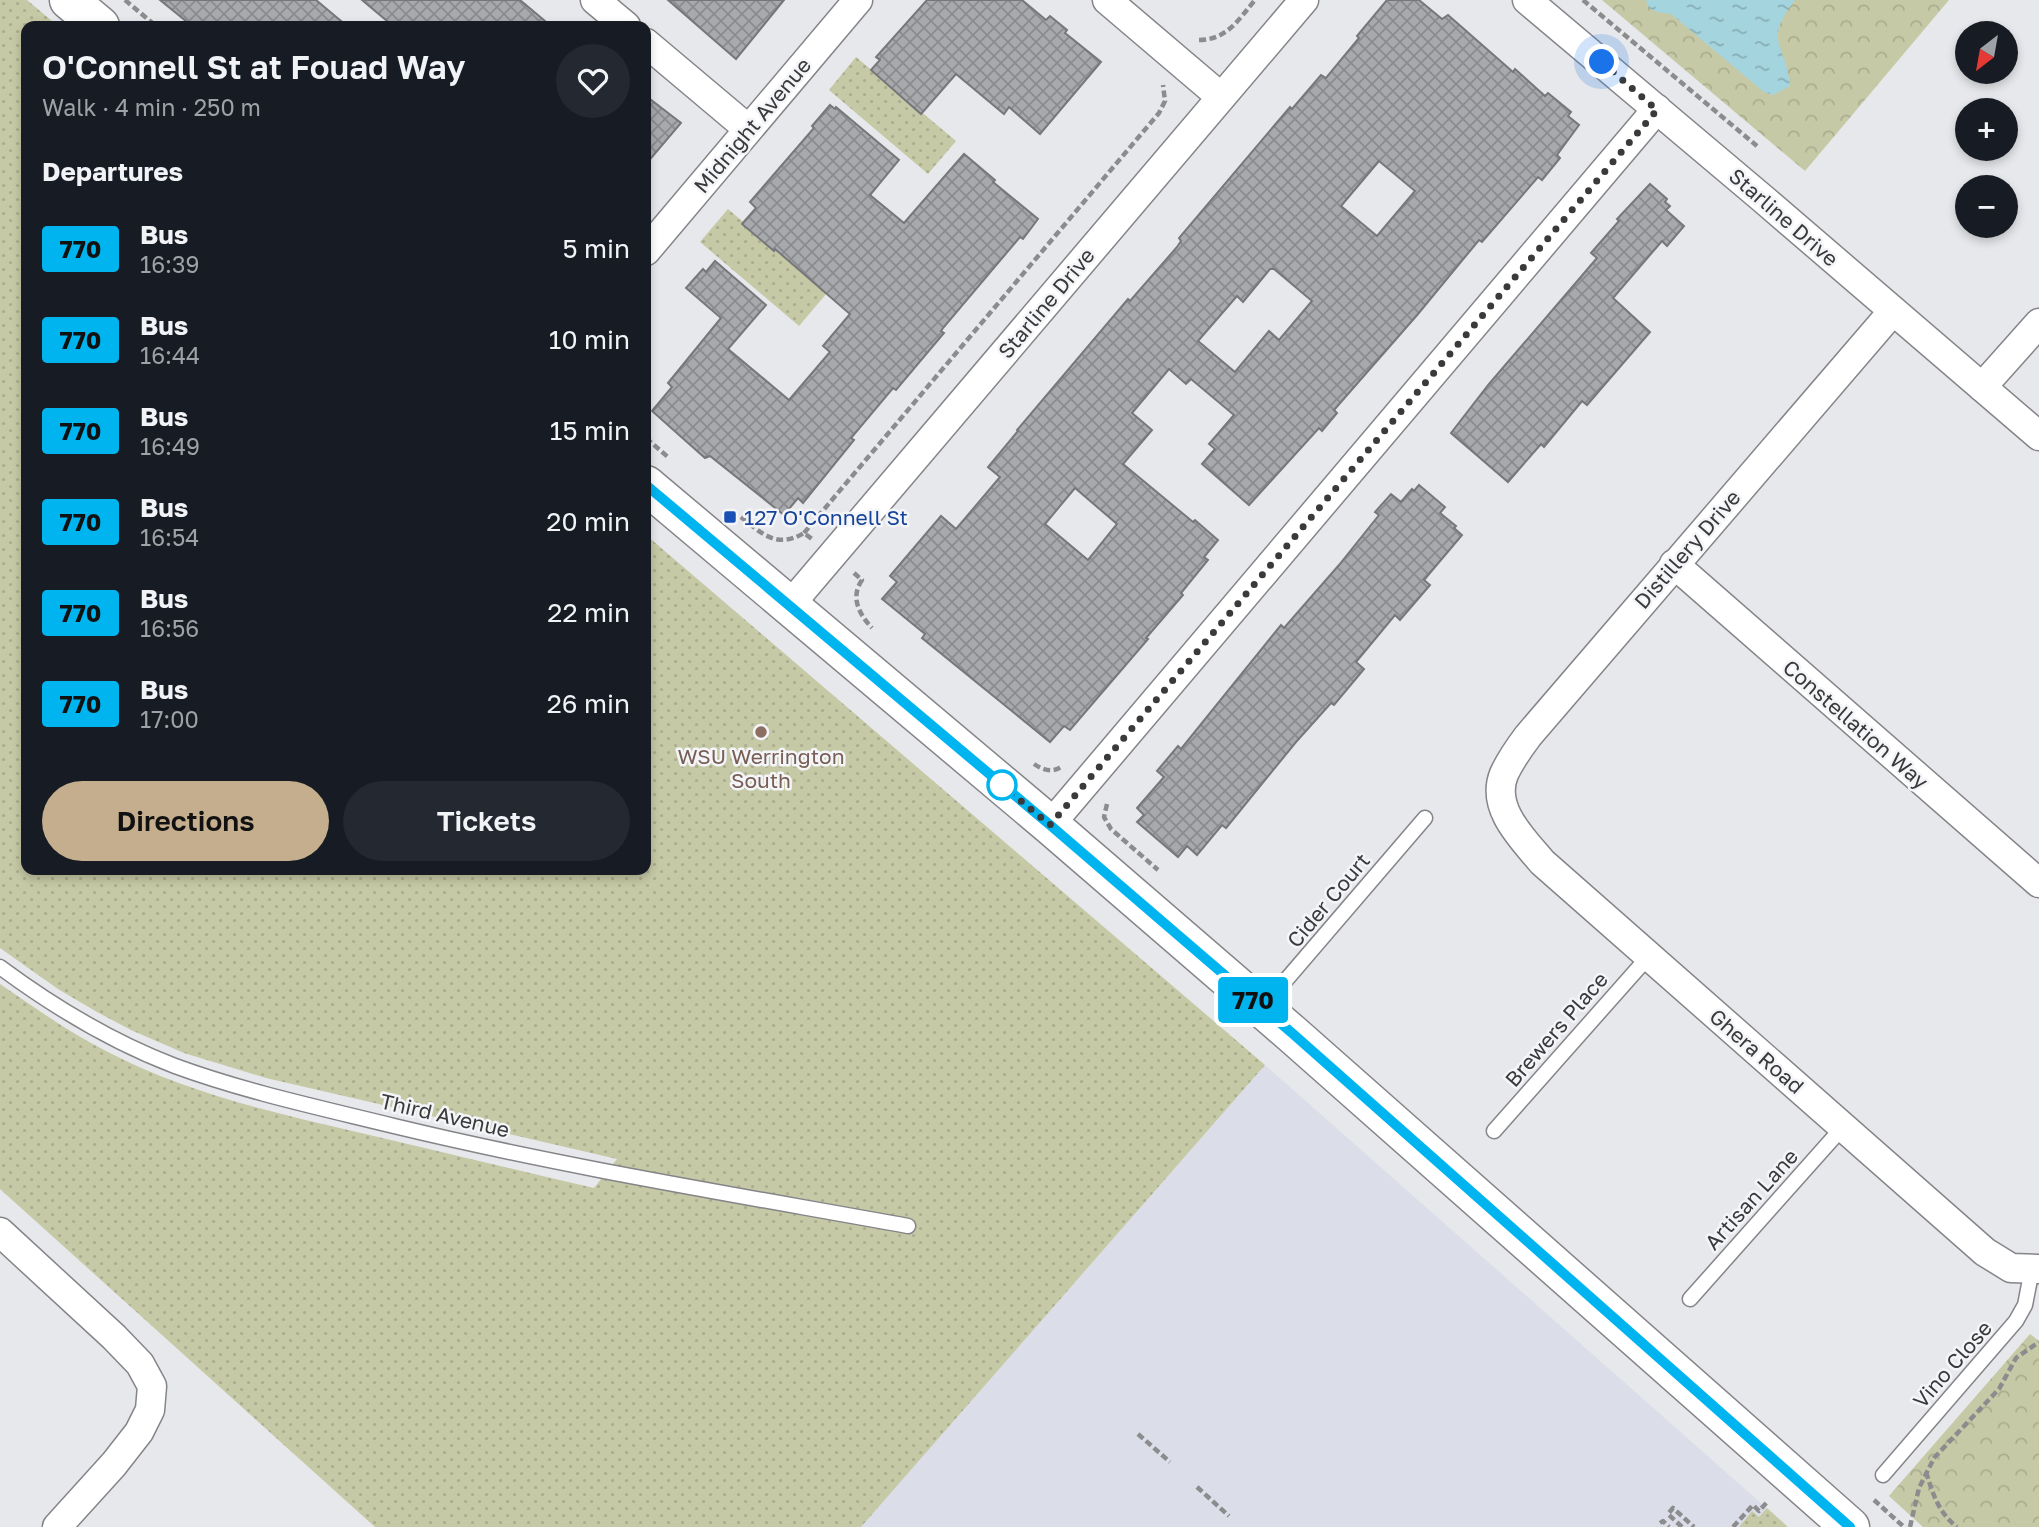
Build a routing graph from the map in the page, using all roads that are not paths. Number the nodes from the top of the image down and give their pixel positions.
1 (69, 0) edge
2 (595, 0) edge
3 (858, 0) edge
4 (1107, 0) edge
5 (1304, 0) edge
6 (1527, 0) edge
7 (94, 21) edge
8 (620, 21) edge
9 (651, 47) edge
10 (1221, 97) junction
11 (1657, 110) junction
12 (747, 128) junction
13 (651, 245) edge
14 (1893, 311) junction
15 (2039, 323) edge
16 (1982, 387) junction
17 (2039, 436) edge
18 (651, 489) edge
19 (1674, 564) junction
20 (789, 606) junction
21 (1502, 799) joint
22 (1425, 818) dead end
23 (1050, 825) junction
24 (2039, 883) edge
25 (1649, 956) junction
26 (0, 967) edge
27 (1262, 1009) junction
28 (1843, 1127) junction
29 (1494, 1131) dead end
30 (908, 1226) dead end
31 (0, 1232) edge
32 (2036, 1269) edge
33 (1690, 1298) dead end
34 (1883, 1475) dead end
35 (57, 1527) edge
36 (1850, 1527) edge

1 - 7 street
2 - 8 street
3 - 12 street, Midnight Avenue
4 - 10 street
5 - 10 street, Starline Drive
6 - 11 street, Starline Drive
9 - 12 street
10 - 20 street, Starline Drive
11 - 14 street, Starline Drive
11 - 23 street
12 - 13 street, Midnight Avenue
14 - 16 street, Starline Drive
14 - 19 street, Distillery Drive
15 - 16 street
16 - 17 street, Starline Drive
18 - 20 street
19 - 21 street, Distillery Drive
19 - 24 street, Constellation Way
20 - 23 street
21 - 25 street, Ghera Road
22 - 27 lane, Cider Court
23 - 27 street
25 - 28 street, Ghera Road
25 - 29 lane, Brewers Place
26 - 30 lane, Third Avenue
27 - 36 street
28 - 32 street, Ghera Road
28 - 33 lane, Artisan Lane
31 - 35 street
32 - 34 lane, Vino Close

